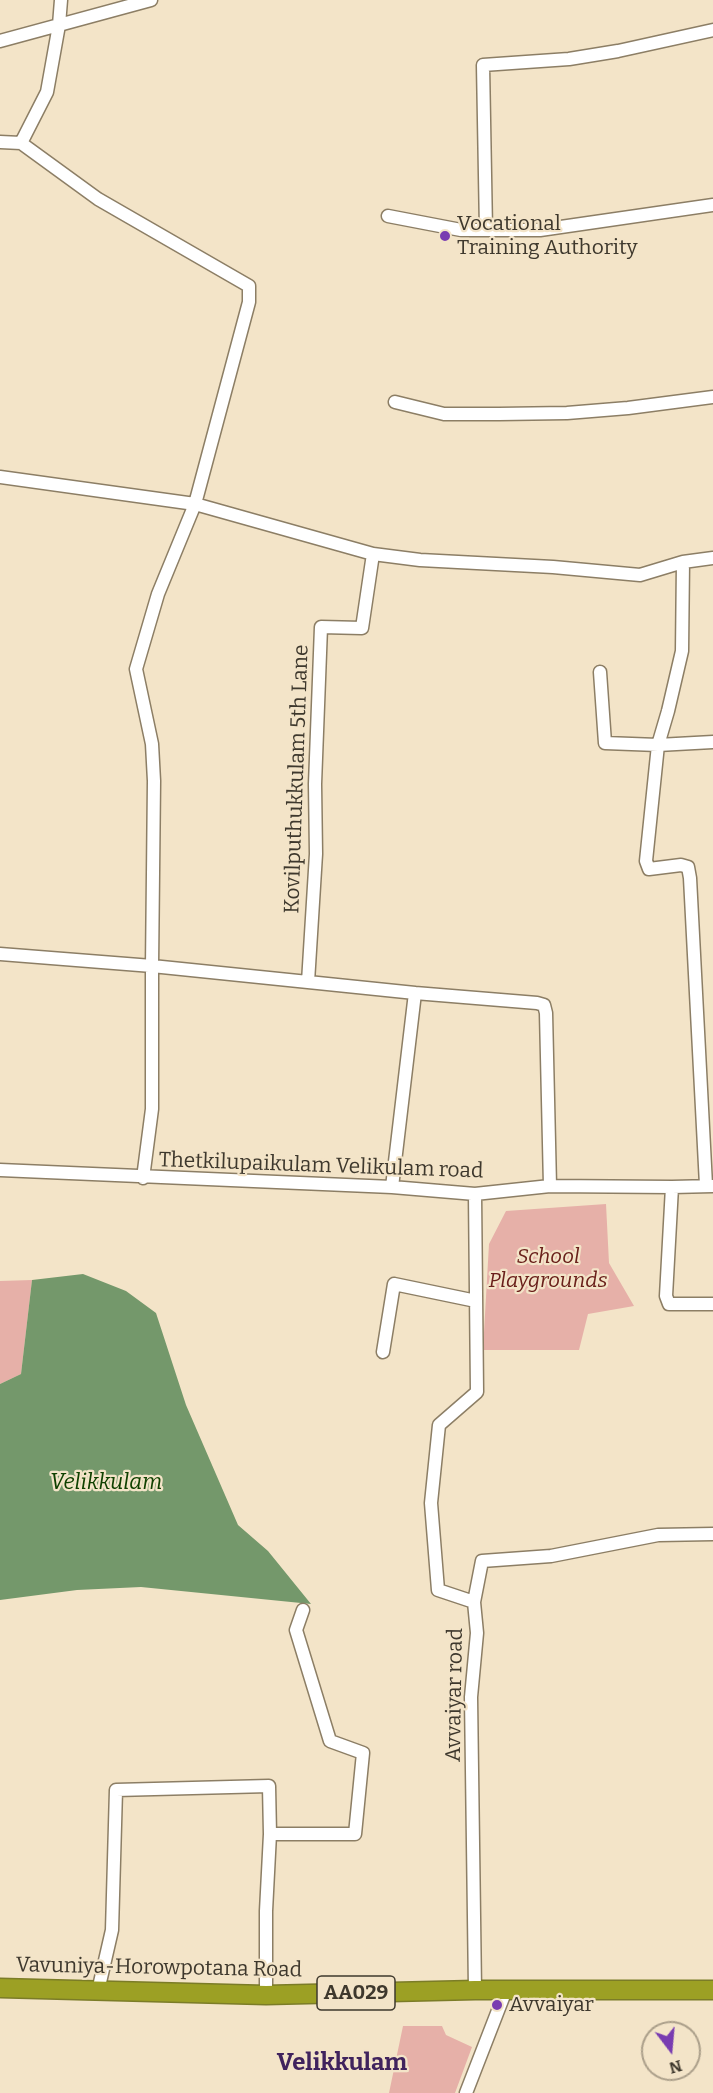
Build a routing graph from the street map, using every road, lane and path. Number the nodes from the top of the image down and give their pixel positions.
1 (61, 0) edge
2 (151, 0) edge
3 (59, 25) junction
4 (713, 30) edge
5 (0, 41) edge
6 (0, 142) edge
7 (21, 143) junction
8 (713, 205) edge
9 (388, 216) dead end
10 (486, 230) junction
11 (713, 396) edge
12 (394, 402) dead end
13 (0, 477) edge
14 (195, 504) junction
15 (373, 554) junction
16 (713, 558) edge
17 (683, 562) junction
18 (600, 672) dead end
19 (713, 742) edge
20 (658, 745) junction
21 (0, 954) edge
22 (152, 966) junction
23 (308, 982) junction
24 (414, 993) junction
25 (0, 1170) edge
26 (143, 1178) junction
27 (550, 1186) junction
28 (710, 1186) edge
29 (392, 1187) junction
30 (672, 1187) junction
31 (475, 1194) junction
32 (476, 1301) junction
33 (713, 1304) edge
34 (383, 1352) dead end
35 (713, 1534) edge
36 (474, 1602) junction
37 (303, 1610) dead end
38 (270, 1834) junction
39 (0, 1988) edge
40 (476, 1990) junction
41 (506, 1990) junction
42 (713, 1990) edge
43 (98, 1991) junction
44 (266, 1995) junction
45 (466, 2093) edge

1 - 3 street
2 - 3 street
3 - 5 street
3 - 7 street
4 - 10 street
6 - 7 street
7 - 14 street
8 - 10 street
9 - 10 street
11 - 12 street
13 - 14 street
14 - 15 street
14 - 22 street
15 - 17 street
15 - 23 street, Kovilputhukkulam 5th Lane
16 - 17 street
17 - 20 street
18 - 20 street
19 - 20 street
20 - 28 street
21 - 22 street
22 - 23 street
22 - 26 street
23 - 24 street
24 - 27 street
24 - 29 street
25 - 26 street, Thetkilupaikulam Velikulam road
26 - 29 street, Thetkilupaikulam Velikulam road
27 - 30 street, Thetkilupaikulam Velikulam road
27 - 31 street, Thetkilupaikulam Velikulam road
28 - 30 street, Thetkilupaikulam Velikulam road
29 - 31 street, Thetkilupaikulam Velikulam road
30 - 33 street
31 - 32 street, Avvaiyar road
32 - 34 street
32 - 36 street, Avvaiyar road
35 - 36 street
36 - 40 street, Avvaiyar road
37 - 38 street
38 - 43 street
38 - 44 street
39 - 43 highway, Vavuniya-Horowpotana Road / AA029
40 - 41 highway, Vavuniya-Horowpotana Road / AA029
40 - 44 highway, Vavuniya-Horowpotana Road / AA029
41 - 42 highway, Vavuniya-Horowpotana Road / AA029
41 - 45 street
43 - 44 highway, Vavuniya-Horowpotana Road / AA029

